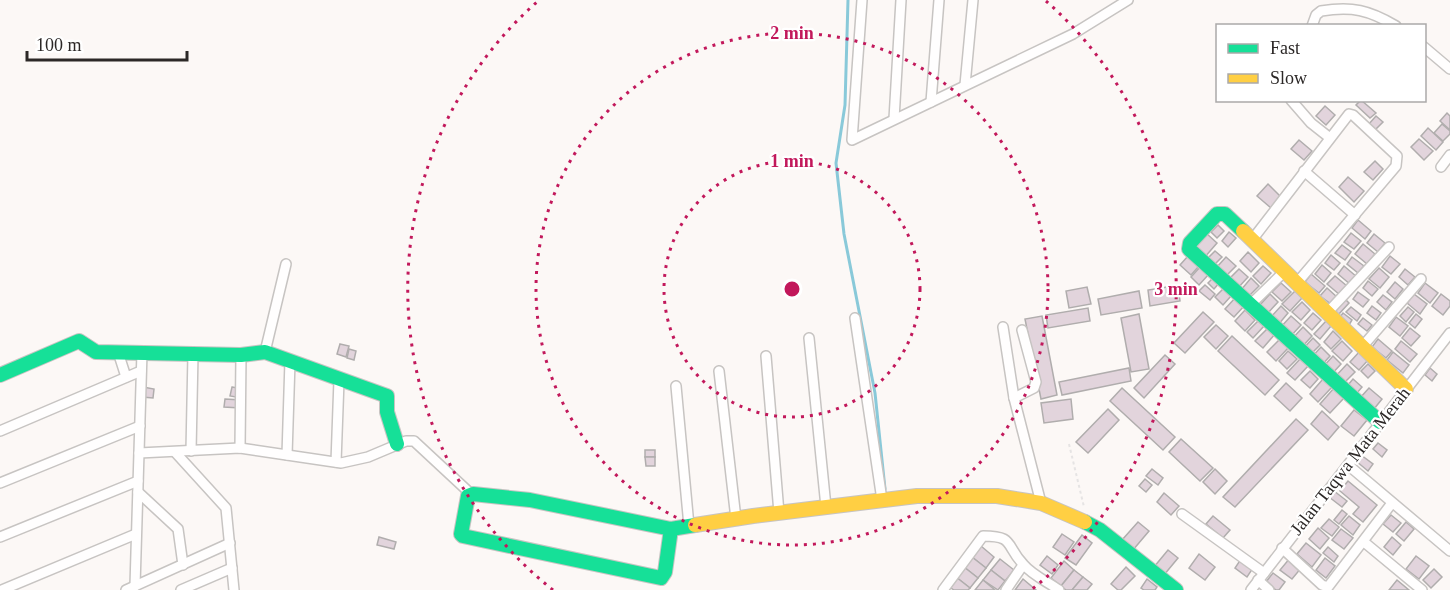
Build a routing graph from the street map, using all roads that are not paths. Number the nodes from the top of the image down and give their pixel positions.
1 (862, 0) edge
2 (901, 0) edge
3 (939, 0) edge
4 (973, 0) edge
5 (1128, 0) edge
6 (1313, 24) edge
7 (1392, 24) edge
8 (1426, 48) edge
9 (1450, 69) edge
10 (965, 86) junction
11 (931, 102) junction
12 (1292, 102) edge
13 (894, 119) junction
14 (1330, 138) junction
15 (1450, 155) edge
16 (1441, 167) dead end
17 (1304, 171) junction
18 (1355, 215) junction
19 (1251, 240) junction
20 (1389, 247) dead end
21 (286, 264) dead end
22 (1284, 272) junction
23 (1420, 279) dead end
24 (1296, 284) junction
25 (1250, 305) junction
26 (1327, 313) junction
27 (855, 318) dead end
28 (1003, 327) dead end
29 (1022, 330) dead end
30 (1450, 333) edge
31 (809, 338) dead end
32 (1362, 347) junction
33 (118, 352) junction
34 (142, 352) junction
35 (265, 352) junction
36 (193, 354) junction
37 (241, 356) junction
38 (766, 356) dead end
39 (290, 361) junction
40 (141, 371) junction
41 (719, 371) dead end
42 (0, 375) edge
43 (126, 377) junction
44 (339, 380) junction
45 (676, 386) dead end
46 (1406, 389) junction
47 (1014, 398) junction
48 (1380, 422) junction
49 (140, 426) junction
50 (0, 430) edge
51 (397, 444) junction
52 (240, 448) junction
53 (191, 451) junction
54 (175, 452) junction
55 (139, 453) junction
56 (287, 455) junction
57 (336, 462) junction
58 (1348, 465) junction
59 (138, 481) junction
60 (0, 483) edge
61 (138, 492) junction
62 (471, 494) junction
63 (885, 499) junction
64 (1041, 503) junction
65 (1392, 504) junction
66 (826, 507) junction
67 (779, 513) junction
68 (1182, 514) dead end
69 (736, 519) junction
70 (689, 526) junction
71 (671, 529) junction
72 (136, 534) junction
73 (0, 537) edge
74 (1364, 542) junction
75 (230, 543) junction
76 (1282, 548) junction
77 (1450, 551) edge
78 (183, 565) junction
79 (1023, 565) junction
80 (232, 568) junction
81 (1261, 577) junction
82 (1333, 583) junction
83 (198, 587) edge
84 (130, 588) edge
85 (2, 590) edge
86 (182, 590) edge
87 (234, 590) edge
88 (943, 590) edge
89 (1006, 590) edge
90 (1059, 590) edge
91 (1176, 590) edge
92 (1251, 590) edge
93 (1269, 590) edge
94 (1342, 590) edge
95 (1422, 590) edge

1 - 13 street
2 - 13 street
3 - 11 street
4 - 10 street
5 - 10 street
6 - 7 street
8 - 9 street
10 - 11 street
11 - 13 street
12 - 14 street
14 - 17 street
14 - 18 street
15 - 16 street
17 - 18 street
17 - 19 street
18 - 24 street
19 - 22 street
19 - 25 street
20 - 26 street
21 - 35 street
22 - 24 street
22 - 25 street
23 - 32 street
24 - 26 street
25 - 48 street
26 - 32 street
27 - 63 street
28 - 47 street
29 - 47 street
30 - 46 street, Jalan Taqwa Mata Merah
31 - 66 street
32 - 46 street
33 - 34 street
33 - 42 street
33 - 43 street
34 - 36 street
34 - 40 street
35 - 37 street
35 - 39 street
36 - 37 street
36 - 53 street
37 - 52 street
38 - 67 street
39 - 44 street
39 - 56 street
40 - 43 street
40 - 49 street
41 - 69 street
43 - 50 street
44 - 51 street
44 - 57 street
45 - 70 street
46 - 48 street, Jalan Taqwa Mata Merah
47 - 64 street
48 - 58 street, Jalan Taqwa Mata Merah
49 - 55 street
49 - 60 street
51 - 57 street
51 - 62 street
52 - 53 street
52 - 56 street
53 - 54 street
54 - 55 street
54 - 75 street
55 - 59 street
56 - 57 street
58 - 65 street
58 - 76 street, Jalan Taqwa Mata Merah
59 - 61 street
59 - 73 street
61 - 72 street
61 - 78 street
62 - 71 street
62 - 71 street
63 - 64 street
63 - 66 street
64 - 91 street
65 - 74 street
65 - 77 street
66 - 67 street
67 - 69 street
68 - 81 street
69 - 70 street
70 - 71 street
72 - 84 street
72 - 85 street
74 - 82 street
74 - 95 street
75 - 78 street
75 - 80 street
76 - 81 street, Jalan Taqwa Mata Merah
76 - 82 street
78 - 84 street
79 - 88 street
79 - 89 street
79 - 90 street
80 - 83 street
80 - 87 street
81 - 92 street, Jalan Taqwa Mata Merah
81 - 93 street
82 - 94 street
83 - 86 street

